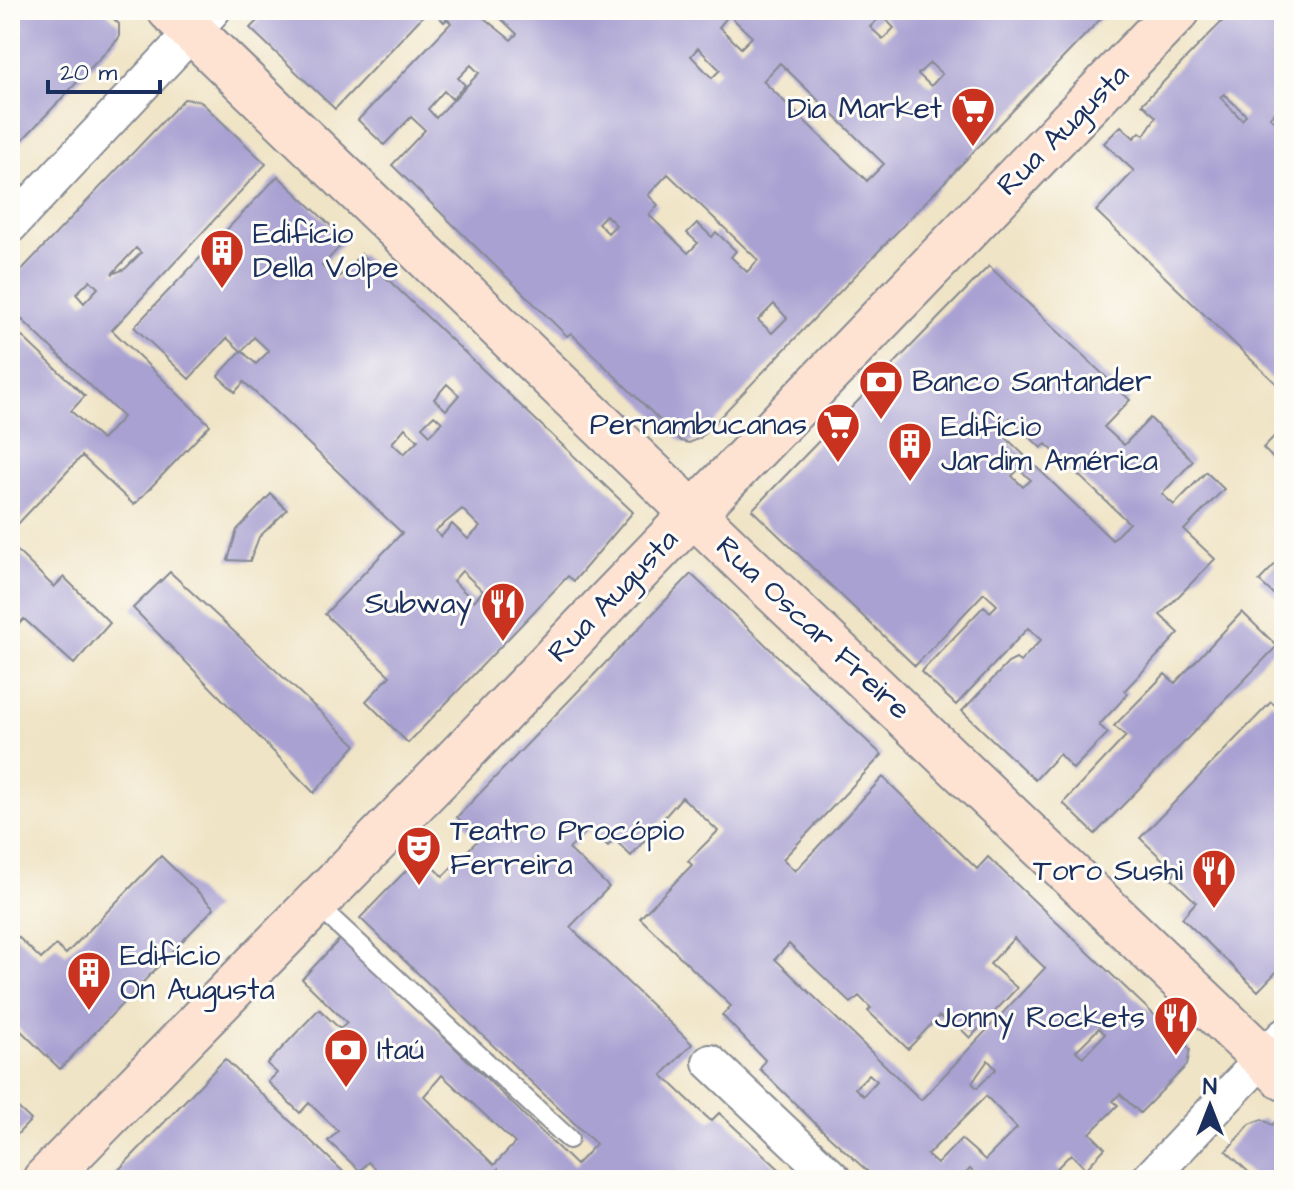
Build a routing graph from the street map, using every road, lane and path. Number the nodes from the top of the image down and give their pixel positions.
1 (1178, 10) edge
2 (192, 17) edge
3 (10, 226) edge
4 (692, 515) junction
5 (316, 904) junction
6 (1277, 1058) edge
7 (710, 1062) dead end
8 (569, 1139) dead end
9 (45, 1180) edge
10 (835, 1180) edge
11 (1148, 1180) edge

1 - 4 main road, Rua Augusta
2 - 3 street
2 - 4 main road, Rua Oscar Freire
4 - 5 main road, Rua Augusta
4 - 6 main road, Rua Oscar Freire
5 - 8 lane
5 - 9 main road, Rua Augusta
6 - 11 street
7 - 10 street

